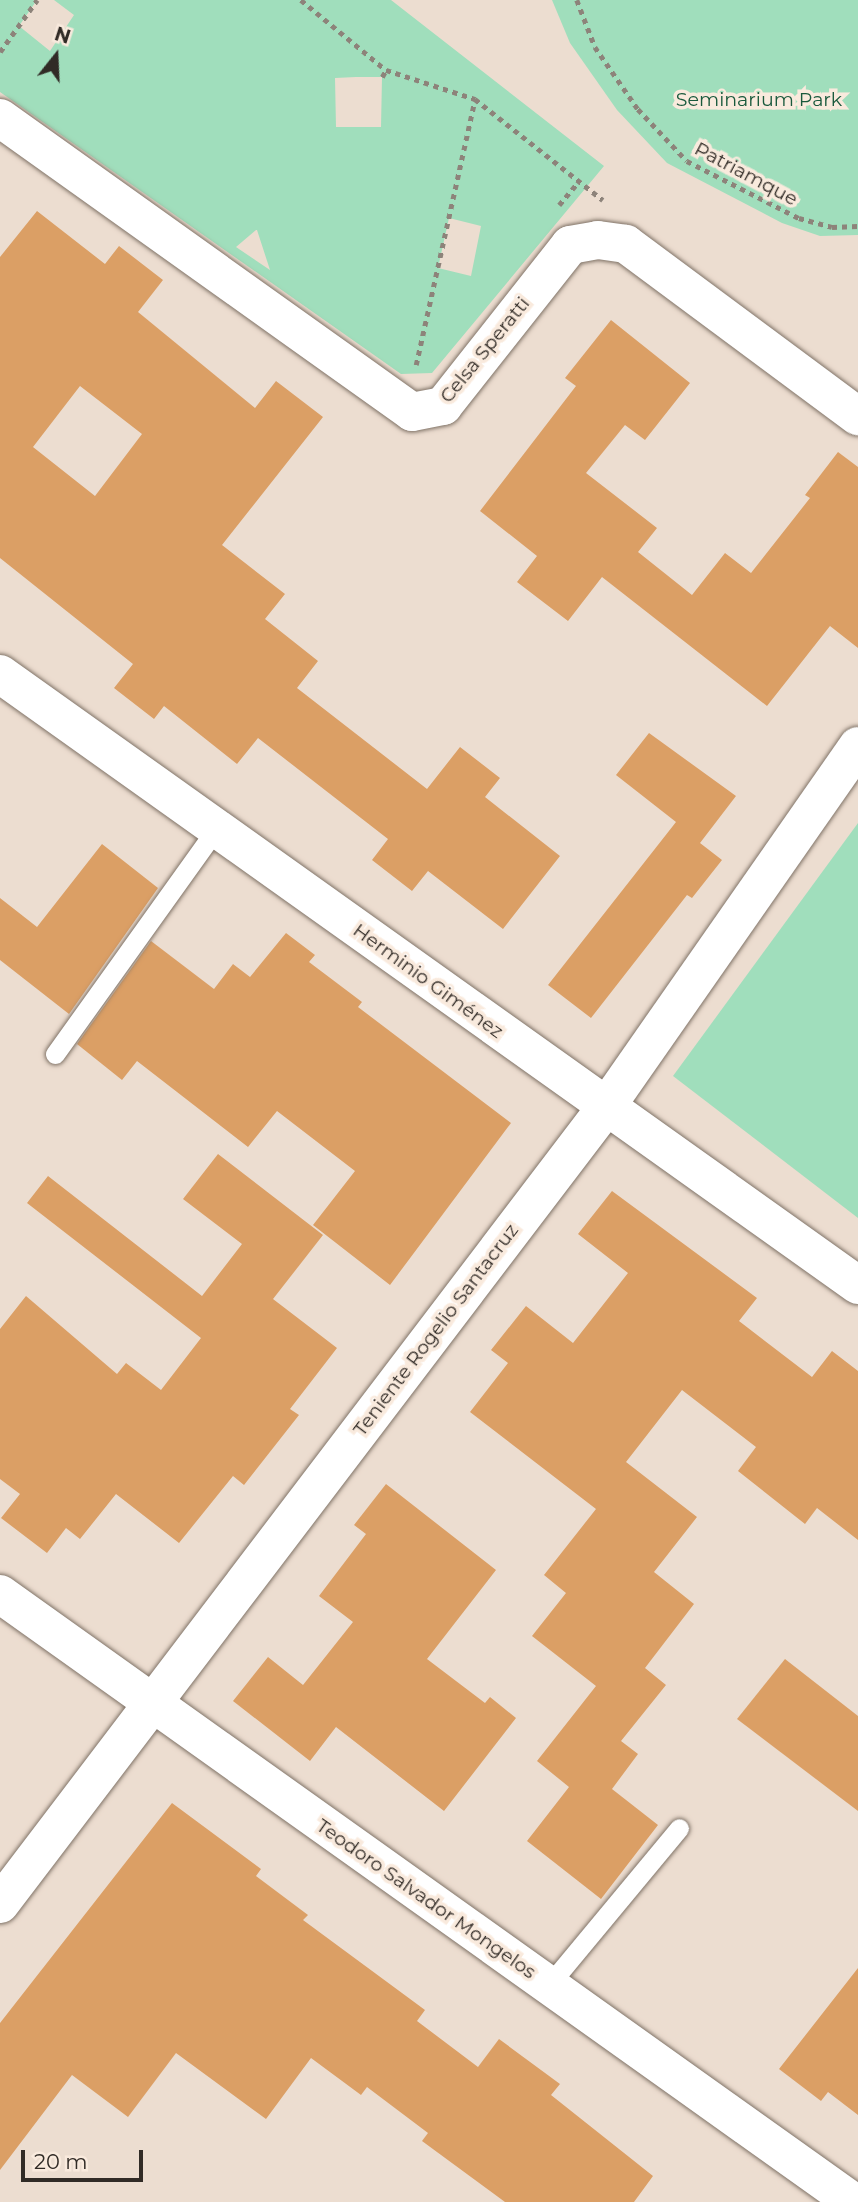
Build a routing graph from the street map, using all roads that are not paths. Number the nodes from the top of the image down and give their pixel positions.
1 (0, 118) edge
2 (858, 416) edge
3 (0, 674) edge
4 (858, 746) edge
5 (216, 829) junction
6 (55, 1054) dead end
7 (607, 1107) junction
8 (858, 1285) edge
9 (0, 1594) edge
10 (150, 1704) junction
11 (679, 1828) dead end
12 (0, 1904) edge
13 (548, 1986) junction
14 (853, 2202) edge

1 - 2 street, Celsa Speratti
3 - 5 street, Herminio Giménez
4 - 7 street, Teniente Rogelio Santacruz
5 - 6 lane
5 - 7 street, Herminio Giménez
7 - 8 street, Herminio Giménez
7 - 10 street, Teniente Rogelio Santacruz
9 - 10 street, Teodoro Salvador Mongelos
10 - 12 street, Teniente Rogelio Santacruz
10 - 13 street, Teodoro Salvador Mongelos
11 - 13 lane
13 - 14 street, Teodoro Salvador Mongelos

